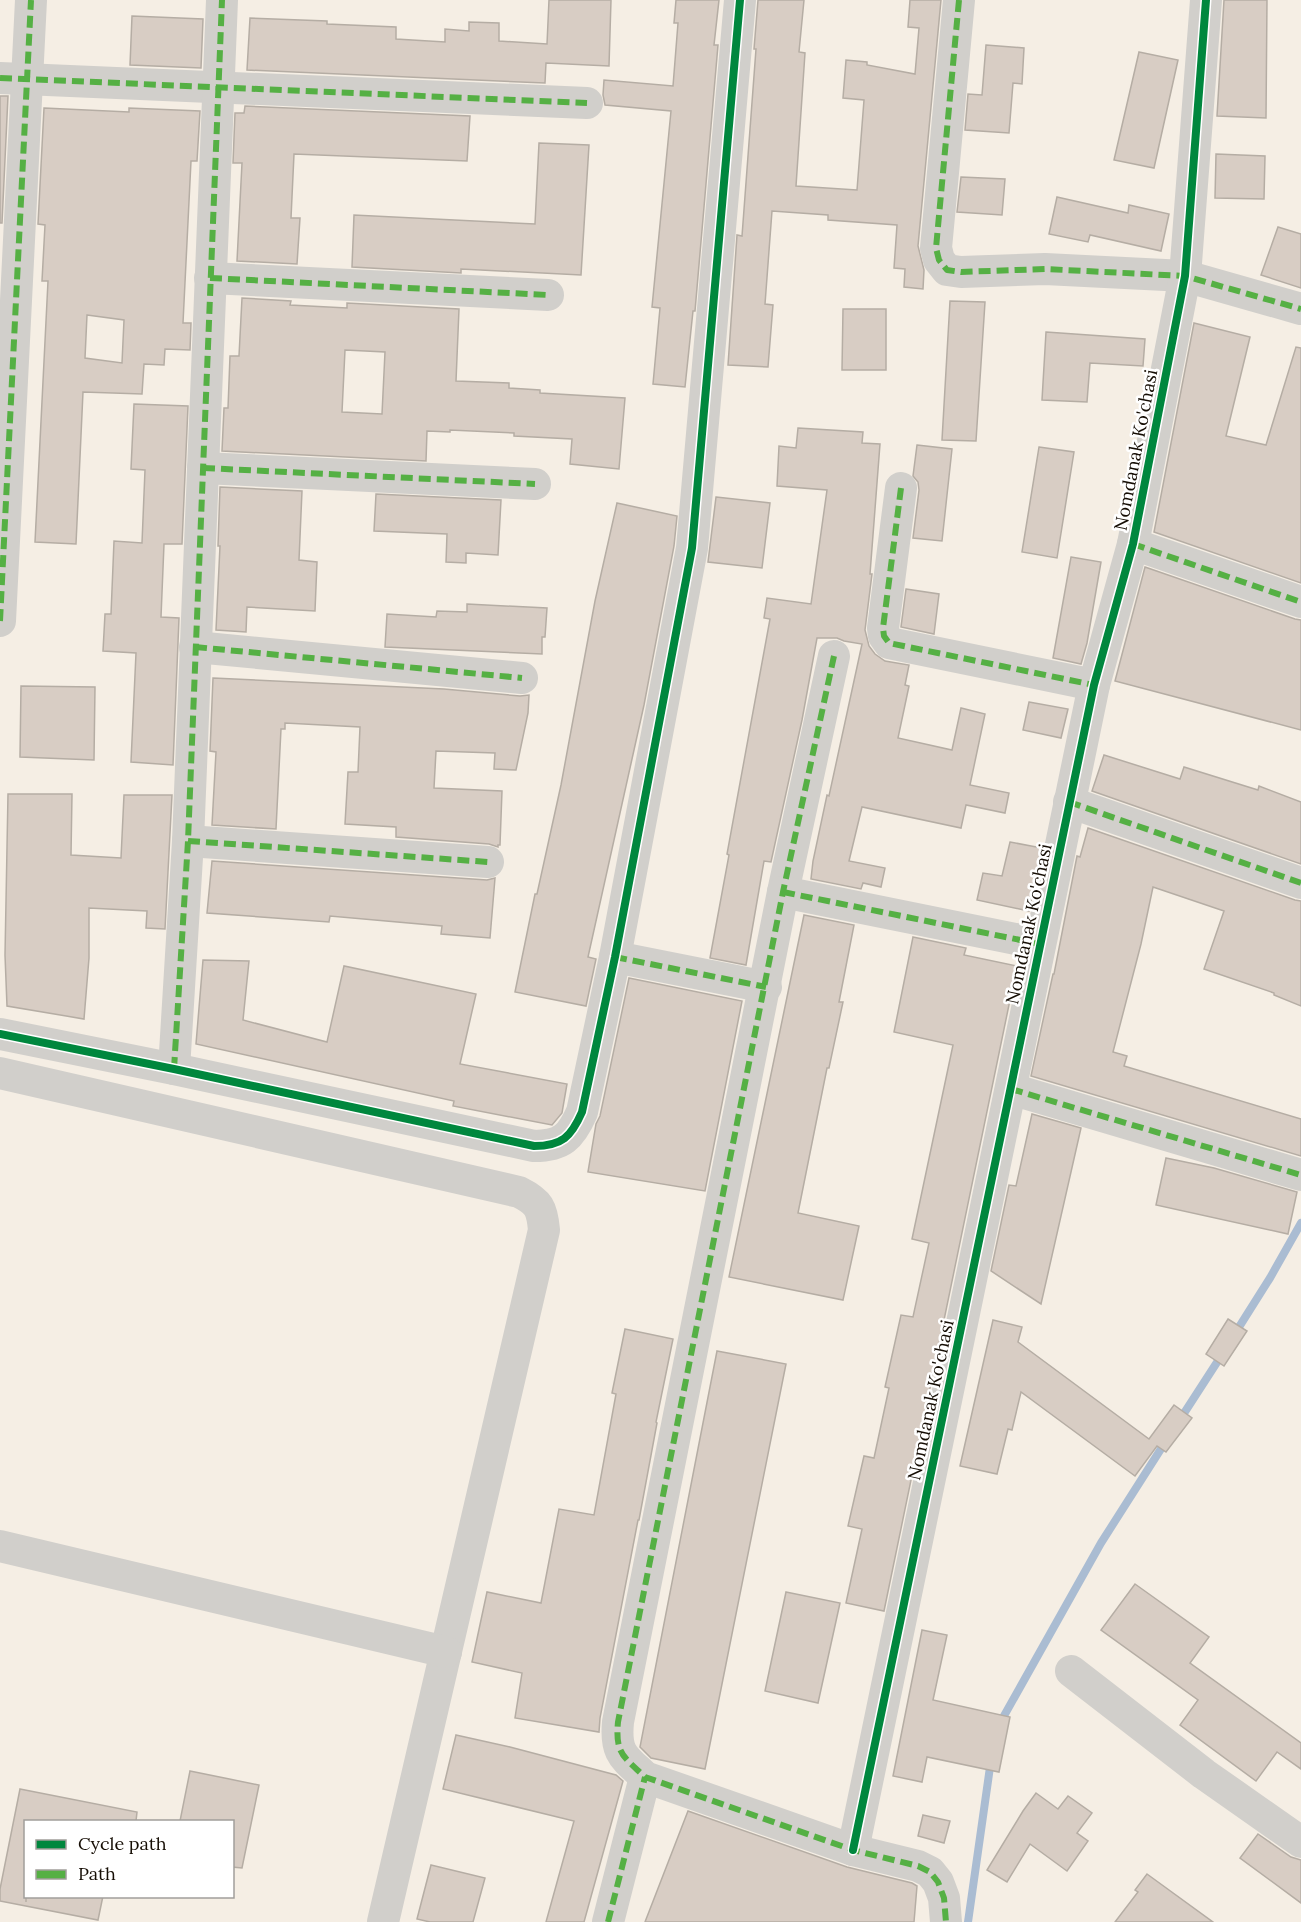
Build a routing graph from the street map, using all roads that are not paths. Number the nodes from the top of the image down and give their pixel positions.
1 (31, 0) edge
2 (222, 0) edge
3 (740, 0) edge
4 (959, 0) edge
5 (1206, 0) edge
6 (14, 78) edge
7 (218, 87) junction
8 (587, 103) dead end
9 (1185, 276) junction
10 (210, 278) junction
11 (548, 295) dead end
12 (1301, 309) edge
13 (203, 468) junction
14 (535, 484) dead end
15 (901, 488) dead end
16 (1133, 544) junction
17 (1301, 602) edge
18 (0, 621) edge
19 (195, 647) junction
20 (834, 656) dead end
21 (522, 678) dead end
22 (1094, 685) junction
23 (1069, 802) junction
24 (188, 841) junction
25 (488, 862) dead end
26 (1301, 883) edge
27 (783, 892) junction
28 (1040, 944) junction
29 (615, 957) junction
30 (766, 987) junction
31 (0, 1034) edge
32 (174, 1069) junction
33 (0, 1073) edge
34 (1011, 1089) junction
35 (1301, 1175) edge
36 (0, 1546) edge
37 (446, 1652) junction
38 (1071, 1671) dead end
39 (645, 1777) junction
40 (1301, 1842) edge
41 (854, 1850) junction
42 (383, 1922) edge
43 (608, 1922) edge
44 (946, 1922) edge

1 - 6 street
2 - 7 street
3 - 29 street
4 - 9 street
5 - 9 street, Nomdanak Ko'chasi
6 - 7 street
6 - 18 street
7 - 8 street
7 - 10 street
9 - 12 street
9 - 16 street, Nomdanak Ko'chasi
10 - 11 street
10 - 13 street
13 - 14 street
13 - 19 street
15 - 22 street
16 - 17 street
16 - 22 street, Nomdanak Ko'chasi
19 - 21 street
19 - 24 street
20 - 27 street
22 - 23 street, Nomdanak Ko'chasi
23 - 26 street
23 - 28 street, Nomdanak Ko'chasi
24 - 25 street
24 - 32 street
27 - 28 street
27 - 30 street
28 - 34 street, Nomdanak Ko'chasi
29 - 30 street
29 - 32 street
30 - 39 street
31 - 32 street
33 - 37 street
34 - 35 street
34 - 41 street, Nomdanak Ko'chasi
36 - 37 street
37 - 42 street
38 - 40 street
39 - 41 street
39 - 43 street
41 - 44 street

